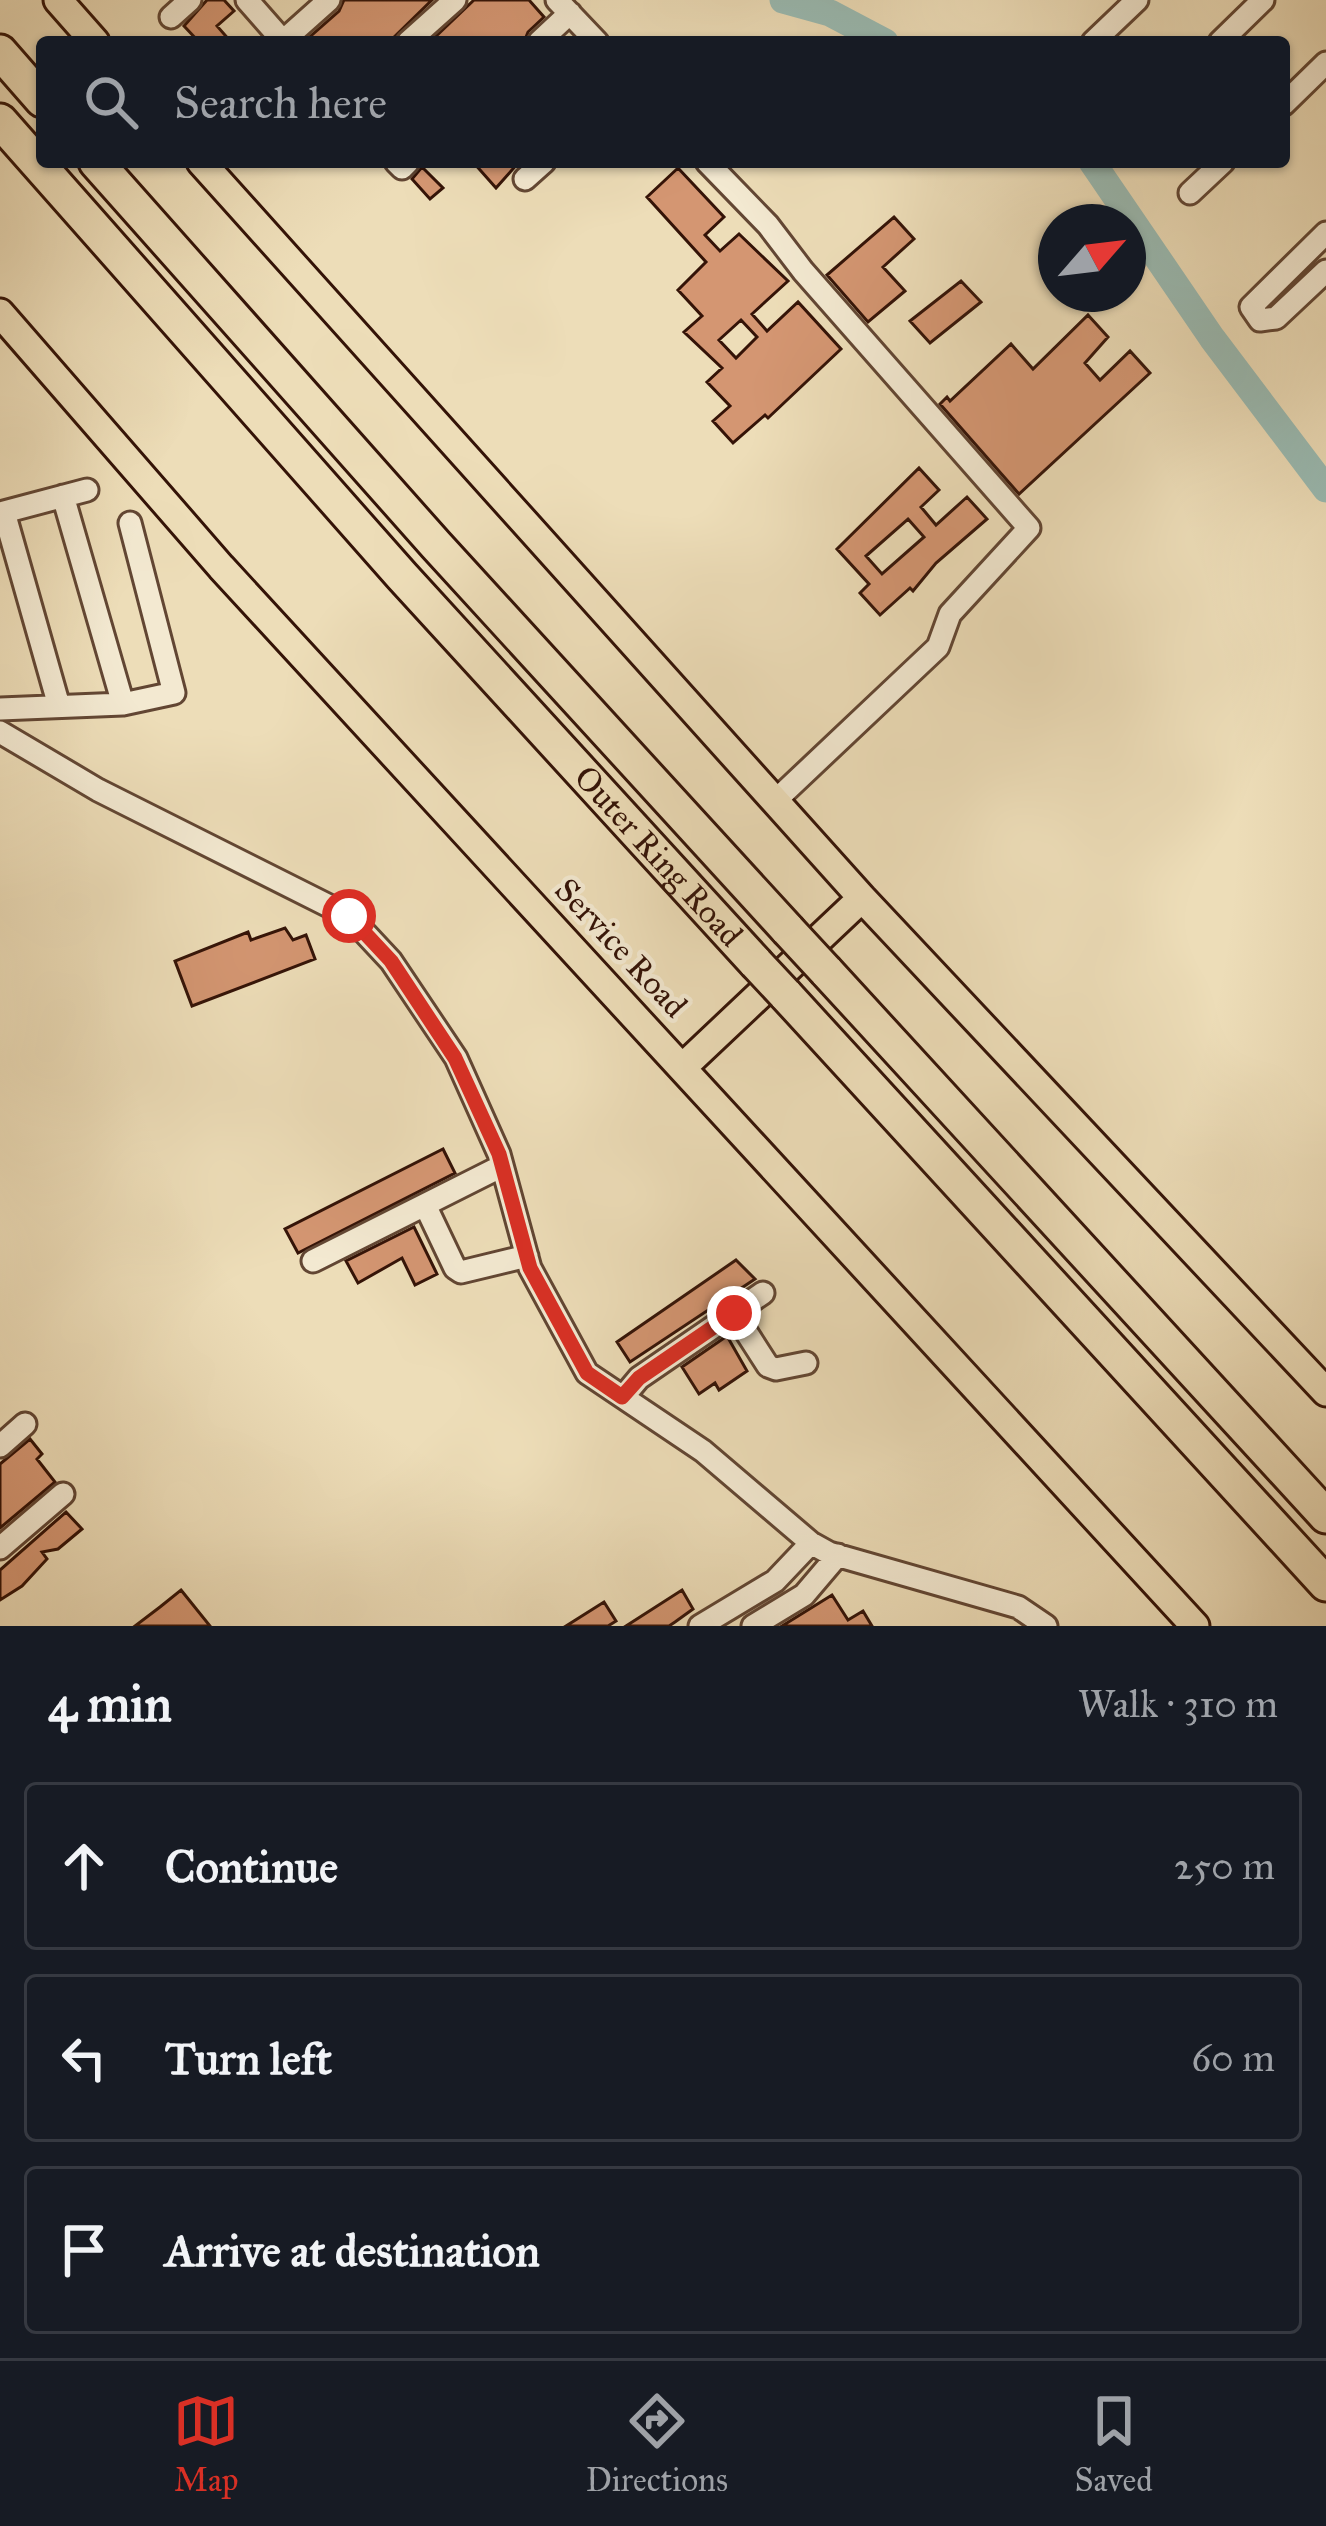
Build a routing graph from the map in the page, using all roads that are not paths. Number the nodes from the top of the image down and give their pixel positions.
1 (58, 0) edge
2 (190, 0) edge
3 (247, 0) edge
4 (329, 0) edge
5 (455, 0) edge
6 (1137, 0) edge
7 (1263, 0) edge
8 (564, 7) edge
9 (171, 17) dead end
10 (90, 36) edge
11 (278, 36) edge
12 (290, 36) edge
13 (415, 36) edge
14 (543, 36) edge
15 (591, 36) edge
16 (1099, 36) edge
17 (1226, 36) edge
18 (0, 52) edge
19 (1326, 63) edge
20 (36, 93) edge
21 (1290, 98) edge
22 (0, 121) edge
23 (36, 162) edge
24 (42, 168) edge
25 (101, 168) edge
26 (206, 168) edge
27 (537, 168) edge
28 (713, 168) edge
29 (1217, 168) edge
30 (525, 179) dead end
31 (1190, 193) dead end
32 (1326, 233) edge
33 (1326, 272) edge
34 (0, 314) edge
35 (88, 490) dead end
36 (64, 496) junction
37 (2, 513) edge
38 (130, 523) dead end
39 (122, 704) junction
40 (59, 706) junction
41 (0, 709) edge
42 (0, 732) edge
43 (775, 801) junction
44 (862, 898) junction
45 (682, 1068) junction
46 (502, 1166) junction
47 (425, 1205) junction
48 (527, 1256) junction
49 (313, 1262) dead end
50 (763, 1293) dead end
51 (734, 1313) junction
52 (806, 1363) dead end
53 (1326, 1392) edge
54 (622, 1397) junction
55 (25, 1424) dead end
56 (0, 1446) edge
57 (63, 1494) dead end
58 (1326, 1516) edge
59 (812, 1543) junction
60 (0, 1548) edge
61 (838, 1555) junction
62 (1326, 1584) edge
63 (700, 1626) edge
64 (753, 1626) edge
65 (1046, 1626) edge
66 (1195, 1626) edge

1 - 10 main road
2 - 9 street
3 - 11 street
4 - 12 street
5 - 13 street
6 - 16 street
7 - 17 street
8 - 14 street
8 - 15 street
18 - 20 highway
19 - 21 street
22 - 23 highway, Outer Ring Road, bridge
24 - 62 highway, Outer Ring Road, bridge
25 - 58 highway, Outer Ring Road, bridge
26 - 43 main road
27 - 30 street
28 - 43 street
29 - 31 street
32 - 33 street
34 - 45 main road, Service Road
35 - 36 street
36 - 37 street
36 - 39 street
37 - 40 street
38 - 39 street
39 - 40 street
40 - 41 street
42 - 46 street
43 - 44 main road
44 - 45 main road
44 - 53 main road
45 - 66 main road, Service Road
46 - 47 street
46 - 48 street
47 - 48 street
47 - 49 street
48 - 54 street
50 - 51 street
51 - 52 street
51 - 54 street
54 - 59 street
55 - 56 street
57 - 60 street
59 - 61 street
59 - 63 street
61 - 64 street
61 - 65 street

